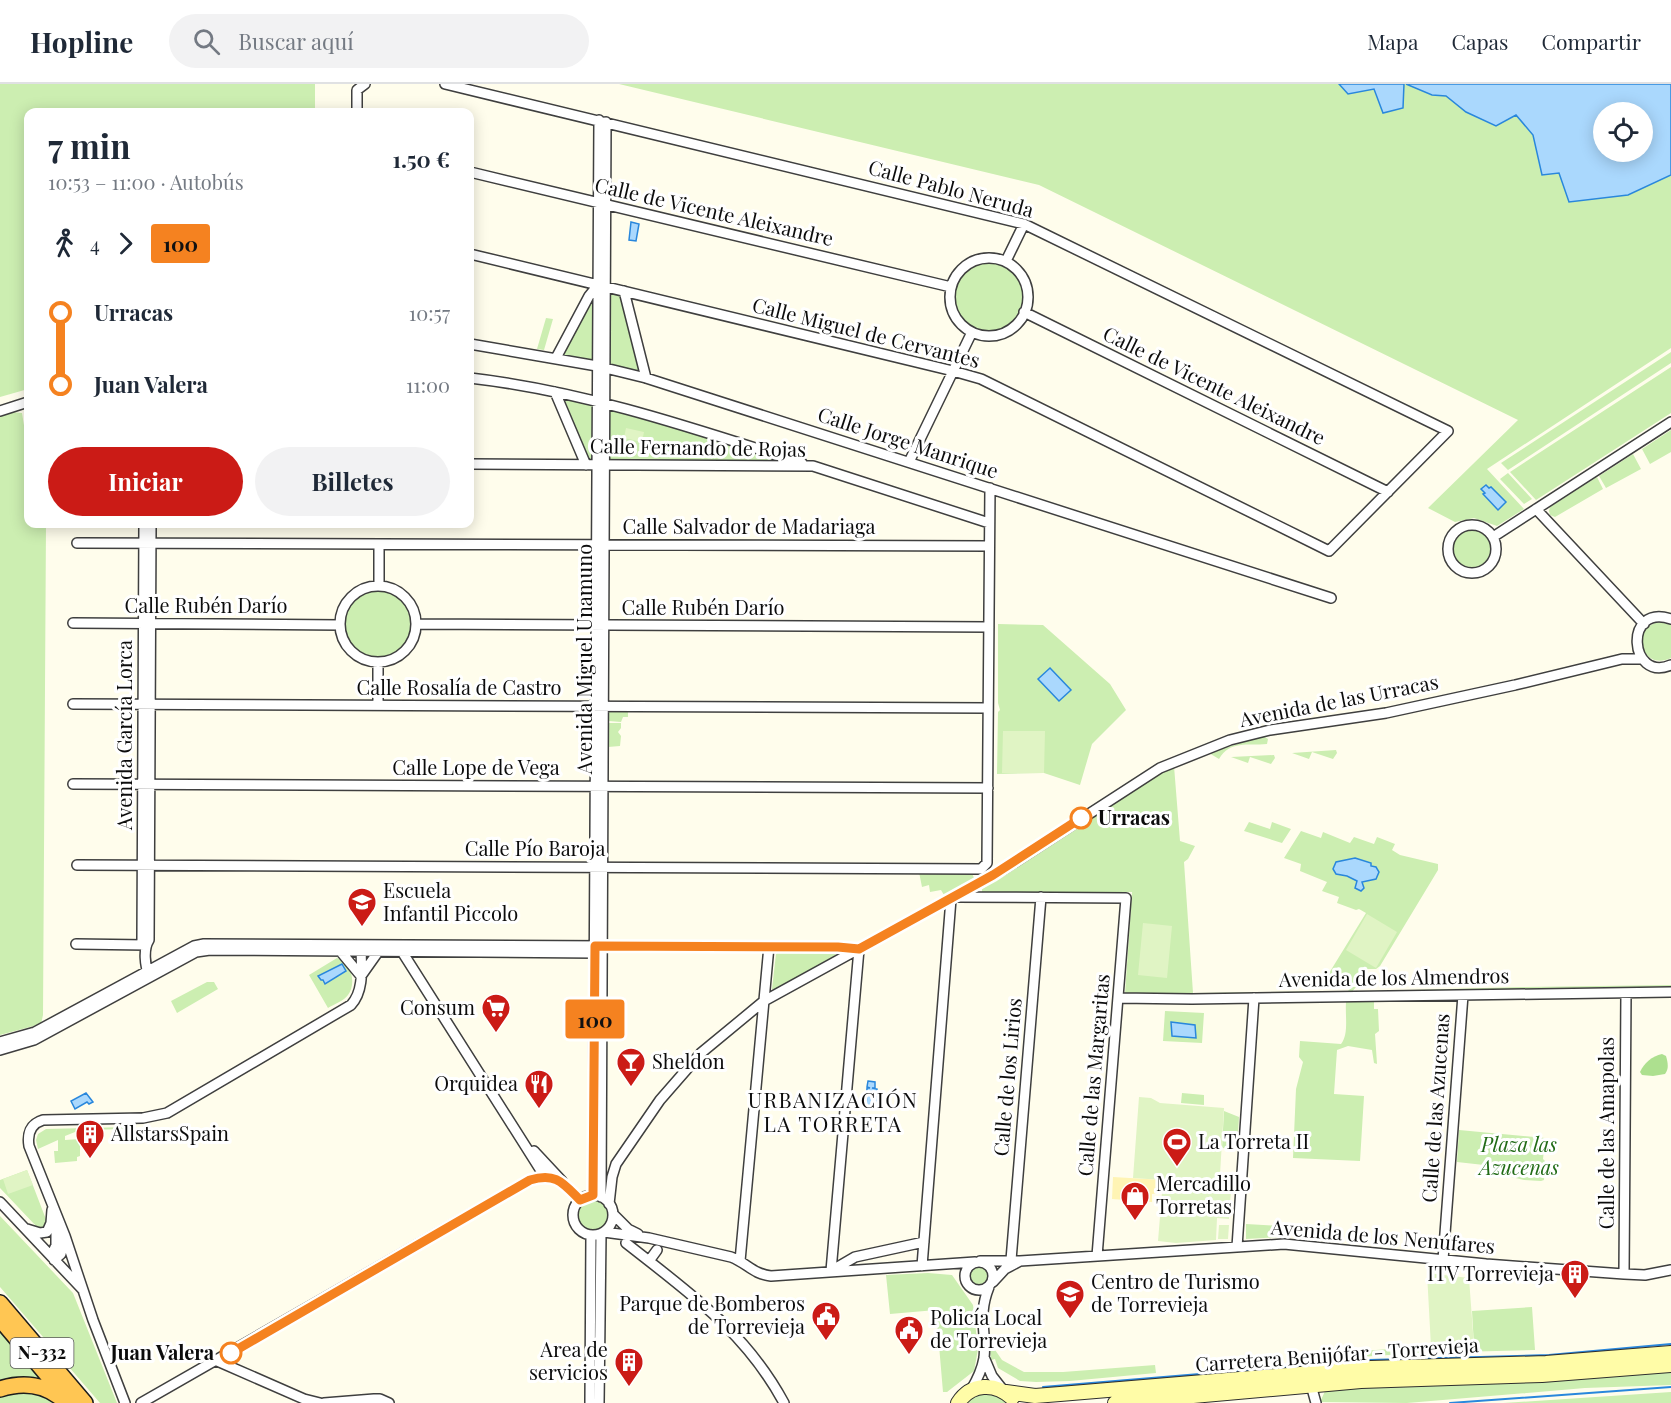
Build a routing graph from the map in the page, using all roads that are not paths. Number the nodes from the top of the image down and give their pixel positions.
1 (365, 84) edge
2 (445, 84) edge
3 (357, 108) edge
4 (602, 121) junction
5 (474, 173) edge
6 (602, 204) junction
7 (1024, 224) junction
8 (474, 255) edge
9 (1006, 261) junction
10 (601, 286) junction
11 (951, 287) junction
12 (624, 291) junction
13 (1024, 312) junction
14 (972, 332) junction
15 (474, 345) edge
16 (556, 358) junction
17 (601, 367) junction
18 (953, 371) junction
19 (646, 378) junction
20 (474, 379) edge
21 (555, 392) junction
22 (601, 402) junction
23 (24, 403) edge
24 (0, 411) edge
25 (1671, 422) edge
26 (909, 462) junction
27 (474, 464) edge
28 (586, 465) junction
29 (601, 465) junction
30 (813, 466) junction
31 (990, 488) junction
32 (1388, 492) junction
33 (1536, 509) junction
34 (989, 523) junction
35 (145, 528) edge
36 (150, 528) edge
37 (1496, 534) junction
38 (148, 542) junction
39 (76, 543) dead end
40 (379, 544) junction
41 (600, 544) junction
42 (989, 546) junction
43 (379, 586) junction
44 (1331, 598) dead end
45 (1671, 620) edge
46 (73, 623) dead end
47 (147, 623) junction
48 (417, 624) junction
49 (1644, 624) junction
50 (340, 625) junction
51 (600, 625) junction
52 (989, 627) junction
53 (1637, 649) junction
54 (1626, 658) junction
55 (1642, 659) junction
56 (378, 663) junction
57 (1671, 665) edge
58 (73, 704) dead end
59 (147, 704) junction
60 (378, 705) junction
61 (600, 706) junction
62 (988, 708) junction
63 (73, 784) dead end
64 (146, 784) junction
65 (599, 786) junction
66 (987, 788) junction
67 (77, 865) dead end
68 (146, 865) junction
69 (599, 867) junction
70 (978, 869) junction
71 (981, 882) junction
72 (1041, 897) junction
73 (952, 898) junction
74 (76, 944) dead end
75 (146, 945) junction
76 (769, 946) junction
77 (597, 948) junction
78 (361, 949) junction
79 (400, 949) junction
80 (859, 949) junction
81 (341, 952) junction
82 (378, 952) junction
83 (149, 974) junction
84 (361, 976) junction
85 (1671, 992) edge
86 (1626, 993) junction
87 (1462, 995) junction
88 (1118, 998) junction
89 (1254, 998) junction
90 (764, 1001) junction
91 (0, 1042) edge
92 (0, 1050) edge
93 (514, 1126) junction
94 (545, 1177) junction
95 (562, 1182) junction
96 (601, 1199) junction
97 (580, 1200) junction
98 (0, 1202) edge
99 (53, 1206) junction
100 (613, 1214) junction
101 (26, 1229) junction
102 (599, 1234) junction
103 (65, 1236) junction
104 (649, 1238) junction
105 (924, 1242) junction
106 (626, 1244) dead end
107 (1237, 1247) junction
108 (657, 1250) dead end
109 (1097, 1256) junction
110 (53, 1258) junction
111 (1443, 1260) junction
112 (649, 1261) junction
113 (740, 1261) junction
114 (1016, 1261) junction
115 (977, 1262) junction
116 (934, 1265) junction
117 (922, 1266) junction
118 (1671, 1270) edge
119 (831, 1271) junction
120 (1624, 1275) junction
121 (968, 1283) junction
122 (990, 1285) junction
123 (84, 1292) junction
124 (0, 1303) edge
125 (982, 1314) junction
126 (0, 1319) edge
127 (1671, 1353) edge
128 (984, 1357) junction
129 (217, 1360) junction
130 (1671, 1365) edge
131 (1311, 1385) junction
132 (0, 1389) edge
133 (971, 1390) junction
134 (1004, 1391) junction
135 (956, 1402) edge
136 (69, 1403) edge
137 (85, 1403) edge
138 (125, 1403) edge
139 (141, 1403) edge
140 (322, 1403) edge
141 (389, 1403) edge
142 (590, 1403) edge
143 (599, 1403) edge
144 (784, 1403) edge
145 (1016, 1403) edge
146 (1114, 1403) edge
147 (1316, 1403) edge

1 - 3 street
2 - 4 street, Calle Pablo Neruda
4 - 6 street, Avenida Miguel Unamuno
4 - 7 street, Calle Pablo Neruda
5 - 6 street, Calle de Vicente Aleixandre
6 - 10 street, Avenida Miguel Unamuno
6 - 11 street, Calle de Vicente Aleixandre
7 - 9 street
7 - 32 street, Calle Pablo Neruda
8 - 10 street, Calle Miguel de Cervantes
9 - 11 street
9 - 13 street
10 - 12 street, Calle Miguel de Cervantes
10 - 16 street
10 - 17 street, Avenida Miguel Unamuno
11 - 14 street
12 - 18 street, Calle Miguel de Cervantes
12 - 19 street
13 - 14 street
13 - 32 street, Calle de Vicente Aleixandre
14 - 18 street
15 - 16 street, Calle Jorge Manrique
16 - 17 street, Calle Jorge Manrique
17 - 19 street, Calle Jorge Manrique
17 - 22 street, Avenida Miguel Unamuno
18 - 26 street
18 - 32 street, Calle Miguel de Cervantes
19 - 26 street, Calle Jorge Manrique
20 - 21 street
21 - 22 street
21 - 28 street
22 - 29 street, Avenida Miguel Unamuno
22 - 30 street
23 - 24 street
25 - 33 street
26 - 31 street, Calle Jorge Manrique
27 - 28 street, Calle Fernando de Rojas
28 - 29 street, Calle Fernando de Rojas
29 - 30 street, Calle Fernando de Rojas
29 - 41 street, Avenida Miguel Unamuno
30 - 34 street, Calle Fernando de Rojas
31 - 34 street
31 - 44 street, Calle Jorge Manrique
33 - 37 street
33 - 49 street
34 - 42 street
35 - 38 street, Avenida García Lorca
36 - 38 street, Avenida García Lorca
37 - 37 street
38 - 39 street, Calle Salvador de Madariaga
38 - 40 street, Calle Salvador de Madariaga
38 - 47 street, Avenida García Lorca
40 - 41 street, Calle Salvador de Madariaga
40 - 43 street
41 - 42 street, Calle Salvador de Madariaga
41 - 51 street, Avenida Miguel Unamuno
42 - 52 street
43 - 48 street
43 - 50 street
45 - 49 street
46 - 47 street, Calle Rubén Darío
47 - 50 street, Calle Rubén Darío
47 - 59 street, Avenida García Lorca
48 - 51 street, Calle Rubén Darío
48 - 56 street
49 - 53 street
50 - 56 street
51 - 52 street, Calle Rubén Darío
51 - 61 street, Avenida Miguel Unamuno
52 - 62 street
53 - 54 street, Avenida de las Urracas
53 - 55 street
54 - 55 street, Avenida de las Urracas
54 - 71 street, Avenida de las Urracas
55 - 57 street, Avenida de las Urracas
56 - 60 street
58 - 59 street, Calle Rosalía de Castro
59 - 60 street, Calle Rosalía de Castro
59 - 64 street, Avenida García Lorca
60 - 61 street, Calle Rosalía de Castro
61 - 62 street, Calle Rosalía de Castro
61 - 65 street, Avenida Miguel Unamuno
62 - 66 street
63 - 64 street, Calle Lope de Vega
64 - 65 street, Calle Lope de Vega
64 - 68 street, Avenida García Lorca
65 - 66 street, Calle Lope de Vega
65 - 69 street, Avenida Miguel Unamuno
66 - 70 street
67 - 68 street, Calle Pío Baroja
68 - 69 street, Calle Pío Baroja
68 - 75 street, Avenida García Lorca
69 - 70 street, Calle Pío Baroja
69 - 77 street, Avenida Miguel Unamuno
70 - 71 street
71 - 73 street, Avenida de las Urracas
72 - 73 street
72 - 88 street, Calle de las Margaritas
72 - 114 street, Calle de los Lirios
73 - 80 street, Avenida de las Urracas
73 - 105 street
74 - 75 street
75 - 83 street, Avenida García Lorca
76 - 77 street
76 - 80 street
76 - 90 street
77 - 79 street
77 - 96 street, Avenida Miguel Unamuno
78 - 79 street
78 - 81 street
78 - 82 street
78 - 83 street
78 - 84 street
79 - 82 street
79 - 93 street
80 - 90 street, Avenida de las Urracas
80 - 119 street
81 - 83 street
81 - 84 street
82 - 84 street
83 - 91 street
83 - 92 street
84 - 99 street
85 - 86 street, Avenida de los Almendros
86 - 87 street, Avenida de los Almendros
86 - 120 street, Calle de las Amapolas
87 - 89 street, Avenida de los Almendros
87 - 111 street, Calle de las Azucenas
88 - 89 street, Avenida de los Almendros
88 - 109 street, Calle de las Margaritas
89 - 107 street
90 - 96 street, Avenida de las Urracas
90 - 113 street
93 - 94 street
93 - 95 street
94 - 95 street
94 - 129 street
95 - 97 street
96 - 97 street
96 - 100 street
97 - 102 street
98 - 101 street
99 - 101 street
99 - 103 street
99 - 110 street
100 - 102 street
100 - 104 street, Avenida de los Nenúfares
101 - 110 street
102 - 104 street, Avenida de los Nenúfares
102 - 142 street
102 - 143 street
103 - 110 street
103 - 123 street
104 - 113 street, Avenida de los Nenúfares
105 - 117 street
105 - 119 street, Avenida de los Nenúfares
106 - 112 street
107 - 109 street, Avenida de los Nenúfares
107 - 111 street, Avenida de los Nenúfares
108 - 112 street
109 - 114 street, Avenida de los Nenúfares
110 - 123 street
111 - 120 street, Avenida de los Nenúfares
112 - 144 street
113 - 119 street, Avenida de los Nenúfares
114 - 115 street, Avenida de los Nenúfares
114 - 122 street
115 - 116 street, Avenida de los Nenúfares
115 - 121 street
115 - 122 street
116 - 117 street, Avenida de los Nenúfares
116 - 121 street, Avenida de los Nenúfares
117 - 119 street, Avenida de los Nenúfares
118 - 120 street, Avenida de los Nenúfares
121 - 122 street
121 - 125 street
122 - 125 street
123 - 138 street
124 - 137 highway, N-332
125 - 128 street
126 - 136 highway, N-332
127 - 134 main road, Carretera Benijófar - Torrevieja
128 - 133 street
128 - 134 street
129 - 139 street
129 - 140 street
130 - 131 main road, Carretera Benijófar - Torrevieja
131 - 146 main road, Carretera Benijófar - Torrevieja
131 - 147 street
132 - 136 highway
133 - 134 main road, Carretera Benijófar - Torrevieja
133 - 135 main road
134 - 145 main road
140 - 141 street

